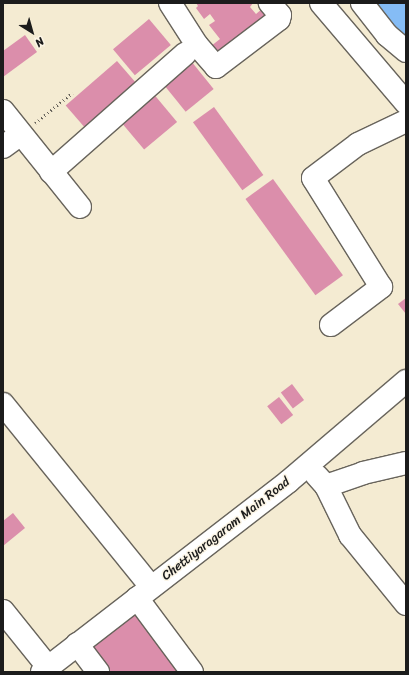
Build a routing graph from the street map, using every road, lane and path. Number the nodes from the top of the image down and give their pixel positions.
1 (170, 3) edge
2 (270, 3) edge
3 (321, 3) edge
4 (362, 3) edge
5 (406, 51) edge
6 (185, 54) dead end
7 (72, 93) dead end
8 (406, 103) edge
9 (3, 111) edge
10 (406, 121) edge
11 (20, 134) junction
12 (3, 147) edge
13 (51, 172) junction
14 (80, 207) dead end
15 (331, 325) dead end
16 (406, 381) edge
17 (3, 404) edge
18 (406, 463) edge
19 (308, 465) junction
20 (326, 486) junction
21 (144, 593) junction
22 (406, 604) edge
23 (3, 611) edge
24 (77, 644) junction
25 (45, 670) edge
26 (98, 672) edge
27 (192, 672) edge

1 - 2 street
3 - 8 street
4 - 5 street
6 - 13 street
7 - 11 path
9 - 11 street
10 - 15 street
11 - 12 street
11 - 13 street
13 - 14 street
16 - 19 street, Chettiyaragaram Main Road
17 - 21 street
18 - 20 street
19 - 20 street
19 - 21 street, Chettiyaragaram Main Road
20 - 22 street
21 - 24 street, Chettiyaragaram Main Road
21 - 27 street
23 - 25 street
24 - 25 street, Chettiyaragaram Main Road
24 - 26 street

